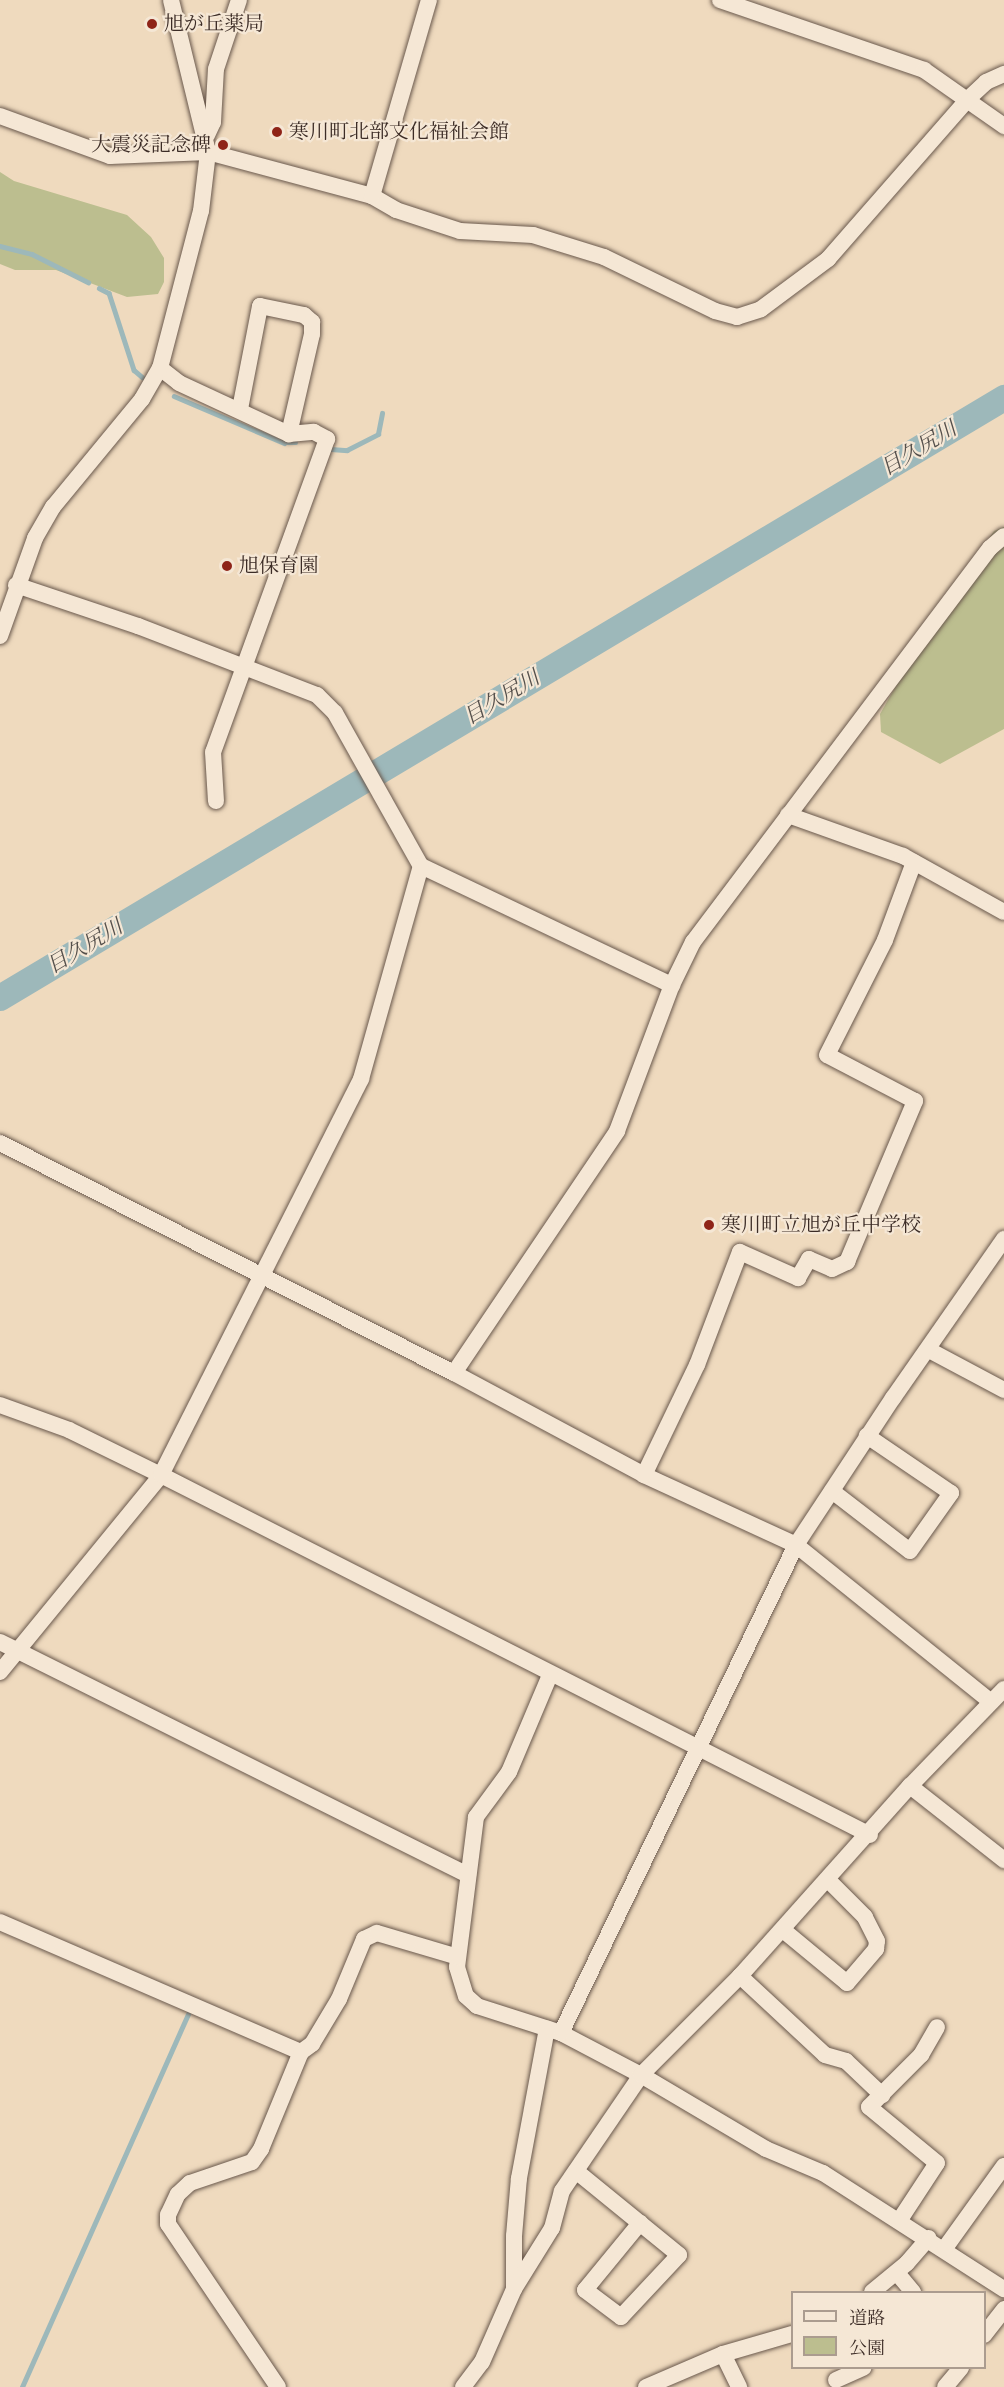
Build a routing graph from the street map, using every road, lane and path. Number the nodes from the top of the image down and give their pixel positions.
1 (171, 0) edge
2 (239, 0) edge
3 (429, 0) edge
4 (720, 0) edge
5 (1004, 74) edge
6 (969, 98) junction
7 (0, 116) edge
8 (1004, 126) edge
9 (207, 144) junction
10 (372, 196) junction
11 (160, 368) junction
12 (240, 409) junction
13 (289, 434) junction
14 (1004, 536) edge
15 (16, 585) junction
16 (0, 636) edge
17 (243, 665) junction
18 (216, 801) dead end
19 (788, 815) junction
20 (914, 862) junction
21 (421, 866) junction
22 (1004, 912) edge
23 (672, 985) junction
24 (0, 1143) edge
25 (1004, 1239) edge
26 (260, 1274) junction
27 (929, 1350) junction
28 (454, 1373) junction
29 (1004, 1390) edge
30 (0, 1405) edge
31 (867, 1437) junction
32 (160, 1475) junction
33 (644, 1475) junction
34 (832, 1491) junction
35 (796, 1545) junction
36 (0, 1642) edge
37 (18, 1651) junction
38 (0, 1672) edge
39 (550, 1675) junction
40 (1000, 1696) edge
41 (700, 1748) junction
42 (910, 1786) junction
43 (870, 1835) junction
44 (1004, 1860) edge
45 (468, 1875) junction
46 (829, 1881) junction
47 (0, 1922) edge
48 (783, 1930) junction
49 (458, 1957) junction
50 (740, 1976) junction
51 (937, 2027) dead end
52 (554, 2031) junction
53 (301, 2052) junction
54 (641, 2075) junction
55 (882, 2095) junction
56 (1004, 2166) edge
57 (576, 2171) junction
58 (899, 2221) junction
59 (640, 2223) junction
60 (928, 2238) junction
61 (945, 2248) junction
62 (897, 2273) junction
63 (514, 2289) junction
64 (1004, 2289) edge
65 (873, 2291) edge
66 (912, 2291) edge
67 (1004, 2308) edge
68 (986, 2332) edge
69 (791, 2334) edge
70 (723, 2354) junction
71 (858, 2369) edge
72 (959, 2369) edge
73 (835, 2378) edge
74 (278, 2387) edge
75 (463, 2387) edge
76 (646, 2387) edge
77 (740, 2387) edge
78 (945, 2387) edge

1 - 9 street
2 - 9 street
3 - 10 street
4 - 6 street
5 - 6 street
6 - 8 street
6 - 10 street
7 - 9 street
9 - 10 street
9 - 11 street
11 - 12 street
11 - 15 street
12 - 13 street
12 - 13 street
13 - 17 street
14 - 19 street
15 - 16 street
15 - 17 street
17 - 18 street
17 - 21 street
19 - 20 street
19 - 23 street
20 - 22 street
20 - 33 street
21 - 23 street
21 - 26 street
23 - 28 street
24 - 26 street
25 - 27 street
26 - 28 street
26 - 32 street
27 - 29 street
27 - 31 street
28 - 33 street
30 - 32 street
31 - 34 street
31 - 34 street
32 - 37 street
32 - 39 street
33 - 35 street
34 - 35 street
35 - 40 street
35 - 41 street
36 - 37 street
37 - 38 street
37 - 45 street
39 - 41 street
39 - 45 street
40 - 42 street
41 - 43 street
41 - 52 street
42 - 43 street
42 - 44 street
43 - 46 street
45 - 49 street
46 - 48 street
46 - 48 street
47 - 53 street
48 - 50 street
49 - 52 street
49 - 53 street
50 - 54 street
50 - 55 street
51 - 55 street
52 - 54 street
52 - 63 street
53 - 74 street
54 - 57 street
54 - 58 street
55 - 58 street
56 - 61 street
57 - 59 street
57 - 63 street
58 - 60 street
59 - 59 street
60 - 61 street
60 - 62 street
61 - 64 street
62 - 65 street
62 - 66 street
63 - 75 street
67 - 68 street
69 - 70 street
70 - 76 street
70 - 77 street
71 - 73 street
72 - 78 street

